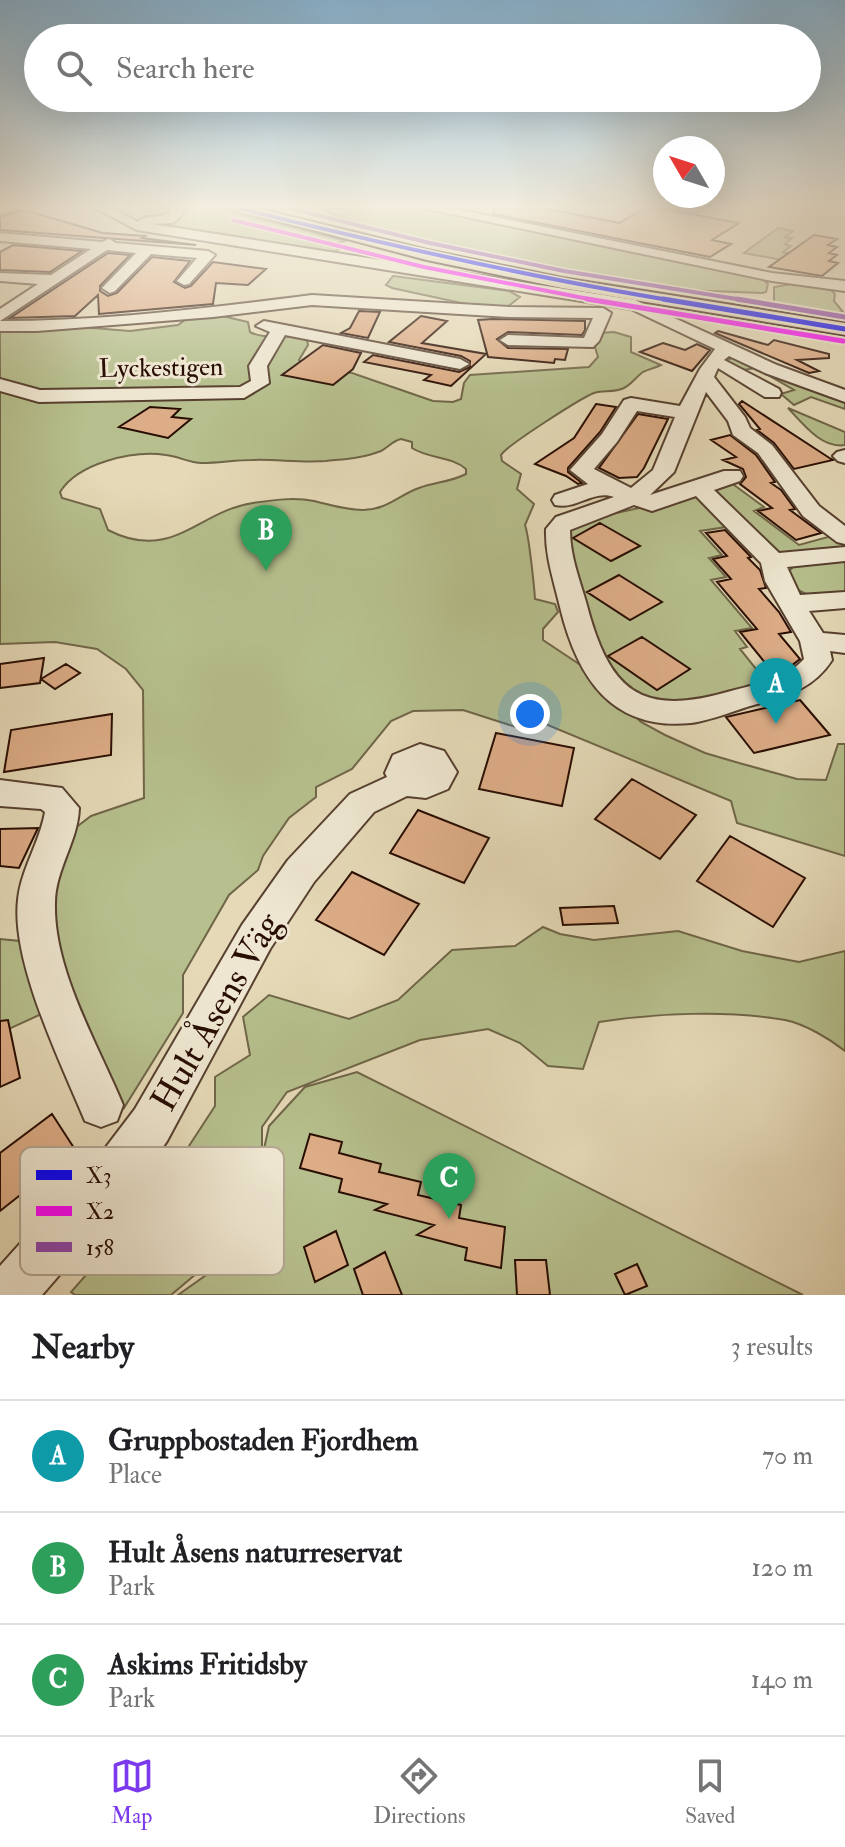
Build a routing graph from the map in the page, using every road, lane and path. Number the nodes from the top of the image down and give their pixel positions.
1 (71, 268) edge
2 (129, 268) edge
3 (195, 268) edge
4 (402, 268) edge
5 (493, 268) edge
6 (521, 268) edge
7 (732, 268) edge
8 (740, 270) junction
9 (0, 277) edge
10 (54, 280) junction
11 (184, 281) dead end
12 (722, 282) dead end
13 (845, 286) edge
14 (110, 288) dead end
15 (0, 295) edge
16 (30, 297) junction
17 (597, 308) junction
18 (213, 312) junction
19 (0, 316) edge
20 (845, 322) edge
21 (0, 326) edge
22 (280, 329) junction
23 (845, 329) edge
24 (508, 340) dead end
25 (684, 343) dead end
26 (718, 359) junction
27 (460, 364) dead end
28 (843, 375) edge
29 (805, 382) junction
30 (0, 385) edge
31 (671, 387) dead end
32 (772, 393) dead end
33 (845, 396) edge
34 (657, 408) junction
35 (687, 413) junction
36 (732, 476) dead end
37 (605, 486) junction
38 (700, 488) junction
39 (635, 498) junction
40 (563, 500) dead end
41 (845, 537) edge
42 (845, 554) edge
43 (773, 561) junction
44 (845, 600) edge
45 (793, 604) junction
46 (814, 641) junction
47 (845, 644) edge
48 (406, 782) dead end
49 (0, 793) edge
50 (101, 1105) dead end
51 (135, 1147) edge
52 (26, 1275) edge
53 (8, 1295) edge

1 - 10 street
2 - 14 street
3 - 11 street
4 - 17 street
5 - 23 main road
6 - 20 main road
7 - 8 street
8 - 12 street
8 - 13 street
9 - 10 street
10 - 16 street
15 - 16 street
16 - 19 street
17 - 18 street
17 - 24 street
17 - 26 street
18 - 21 street
18 - 22 street
22 - 27 street
22 - 30 street, Lyckestigen
25 - 26 street
26 - 29 street
26 - 32 street
26 - 35 street
26 - 41 street
28 - 29 street
29 - 33 street
31 - 34 street
34 - 35 street
34 - 37 street
35 - 39 street
36 - 38 street
37 - 39 street
37 - 40 street
38 - 39 street
38 - 43 street
39 - 46 street
42 - 43 street
43 - 45 street
44 - 45 street
45 - 46 street
46 - 47 street
48 - 51 street, Hult Åsens Väg
49 - 50 street
52 - 53 street, Hult Åsens Väg

